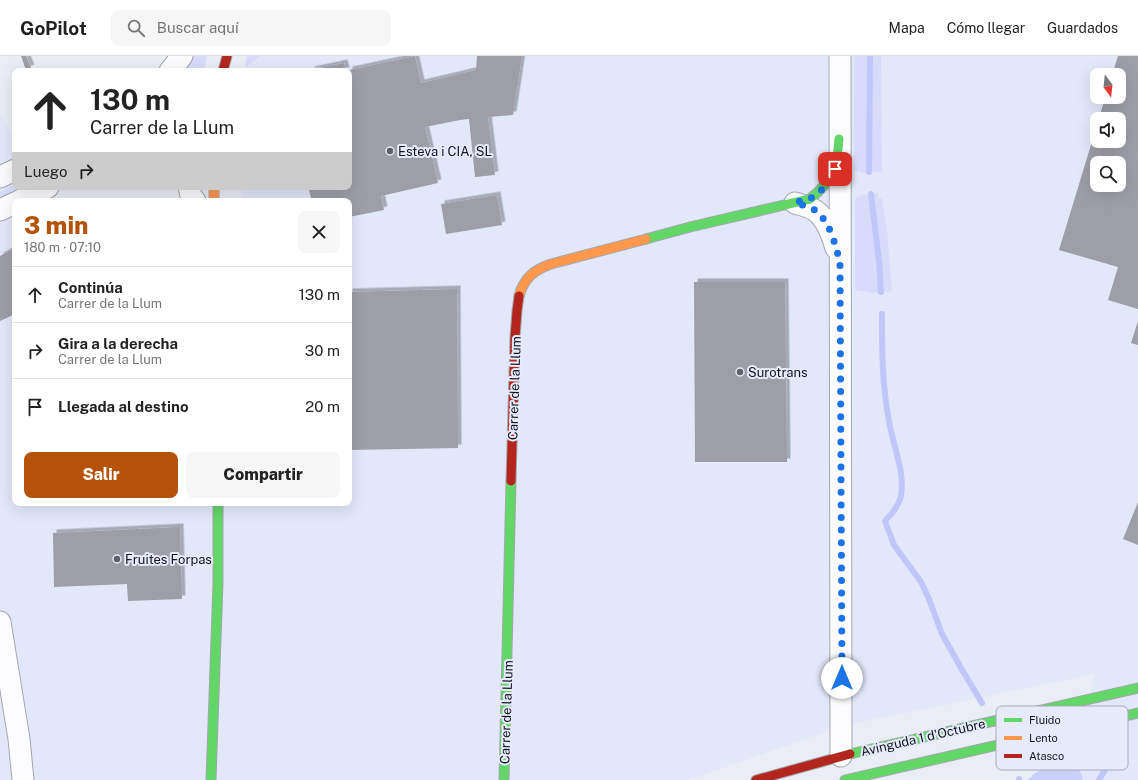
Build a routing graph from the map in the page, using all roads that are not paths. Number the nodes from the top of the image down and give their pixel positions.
1 (182, 56) edge
2 (227, 56) edge
3 (840, 56) edge
4 (172, 68) edge
5 (225, 68) edge
6 (839, 139) junction
7 (12, 172) edge
8 (0, 178) edge
9 (42, 190) edge
10 (25, 198) edge
11 (795, 202) junction
12 (12, 204) edge
13 (0, 210) edge
14 (840, 262) junction
15 (218, 506) edge
16 (0, 622) edge
17 (1138, 688) edge
18 (1059, 706) edge
19 (1138, 713) edge
20 (1128, 715) edge
21 (996, 720) edge
22 (996, 746) edge
23 (842, 756) junction
24 (23, 780) edge
25 (211, 780) edge
26 (504, 780) edge
27 (756, 780) edge
28 (846, 780) edge

1 - 4 street
2 - 5 street
3 - 6 street
6 - 11 street, Carrer de la Llum
6 - 14 street
7 - 8 street
9 - 10 street
11 - 14 street
11 - 26 street, Carrer de la Llum
12 - 13 street
14 - 23 street
15 - 25 street
16 - 24 street
17 - 18 street, Avinguda 1 d'Octubre
19 - 20 street, Avinguda 1 d'Octubre
21 - 23 street, Avinguda 1 d'Octubre
22 - 28 street, Avinguda 1 d'Octubre
23 - 27 street, Avinguda 1 d'Octubre

